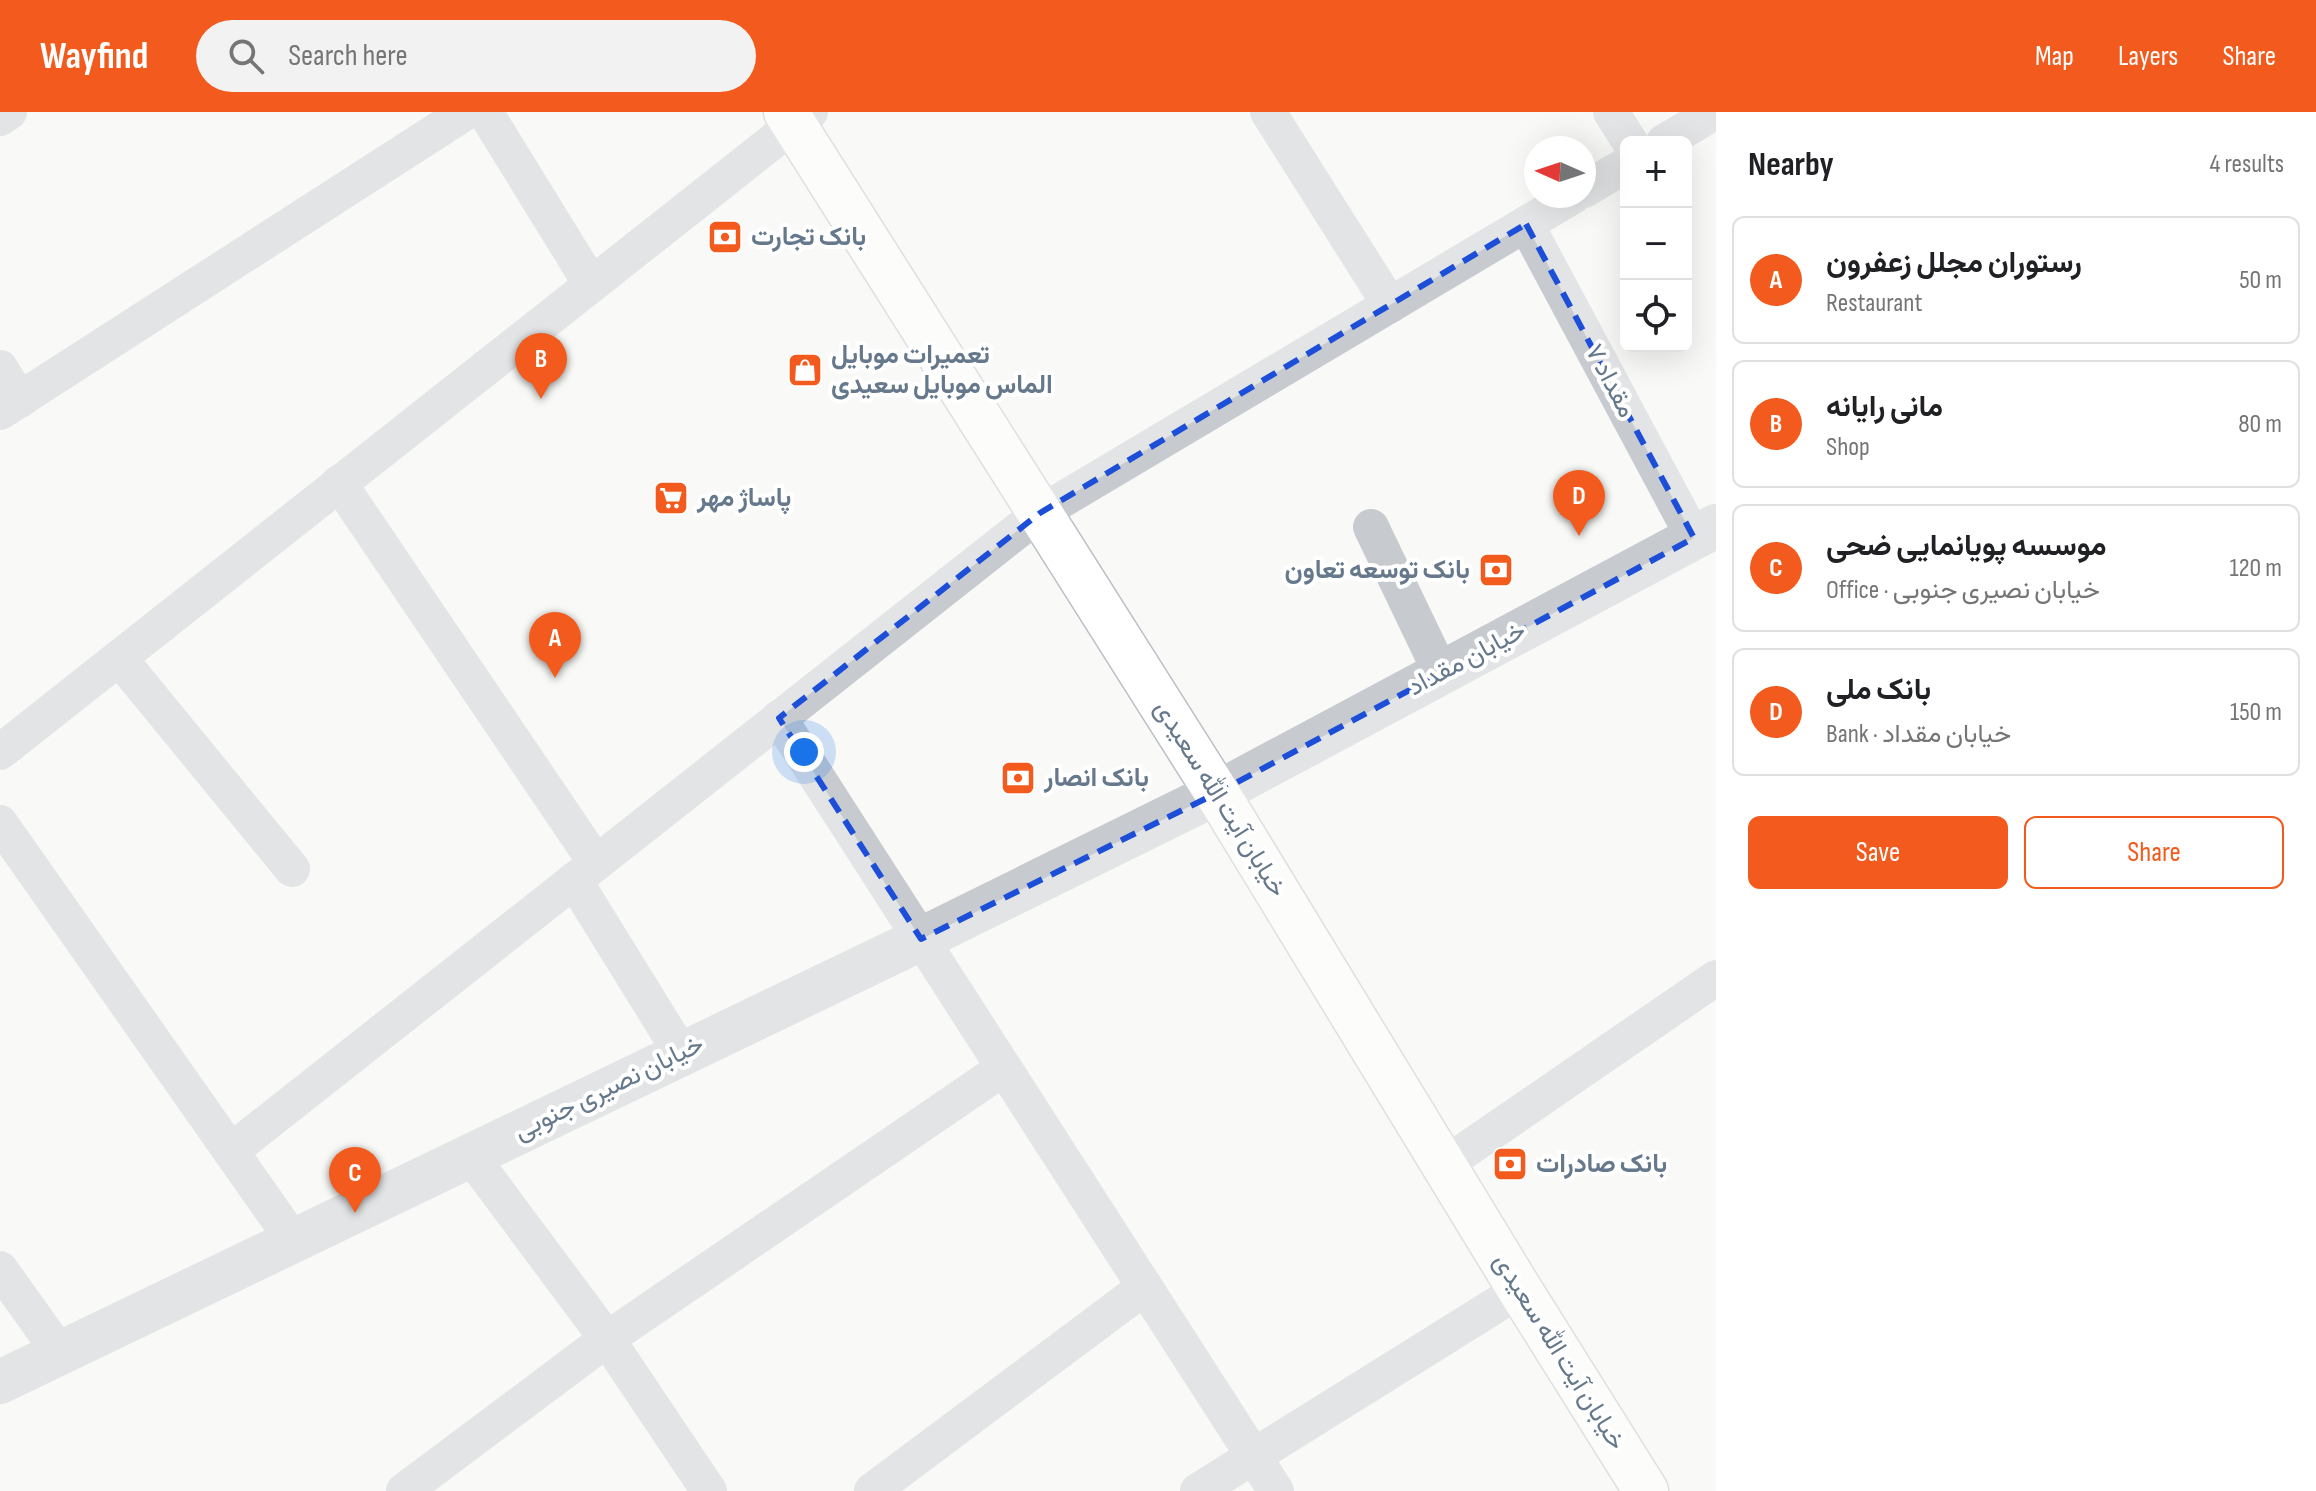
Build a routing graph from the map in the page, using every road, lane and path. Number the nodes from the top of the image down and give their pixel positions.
1 (9, 112) edge
2 (466, 112) edge
3 (485, 112) edge
4 (1268, 112) edge
5 (1611, 112) edge
6 (1715, 112) edge
7 (796, 116) edge
8 (0, 118) edge
9 (1626, 136) edge
10 (1674, 136) edge
11 (1620, 169) edge
12 (1596, 183) edge
13 (1553, 208) edge
14 (1526, 224) junction
15 (591, 284) junction
16 (1390, 305) junction
17 (0, 368) edge
18 (10, 406) edge
19 (339, 483) junction
20 (1040, 513) junction
21 (1371, 527) dead end
22 (1705, 532) edge
23 (119, 658) junction
24 (1441, 673) junction
25 (779, 718) junction
26 (0, 752) edge
27 (1217, 793) junction
28 (0, 823) edge
29 (292, 869) dead end
30 (585, 871) junction
31 (921, 939) junction
32 (1716, 978) edge
33 (681, 1053) junction
34 (1004, 1068) junction
35 (231, 1151) junction
36 (470, 1155) junction
37 (1444, 1165) junction
38 (293, 1240) junction
39 (0, 1269) edge
40 (1145, 1287) junction
41 (1520, 1290) junction
42 (607, 1339) junction
43 (60, 1353) junction
44 (0, 1382) edge
45 (1254, 1457) junction
46 (404, 1491) edge
47 (709, 1491) edge
48 (872, 1491) edge
49 (1198, 1491) edge
50 (1276, 1491) edge
51 (1646, 1491) edge

1 - 8 street
2 - 18 street
3 - 15 street
4 - 16 street
5 - 9 street
6 - 10 street
7 - 15 street
7 - 20 main road, خیابان آیت الله سعیدی
11 - 12 street
13 - 14 street
14 - 16 street
14 - 22 street, ۷ مقداد
15 - 19 street
16 - 20 street
17 - 18 street
19 - 23 street
19 - 30 street
20 - 25 street
20 - 27 main road, خیابان آیت الله سعیدی
21 - 24 street
22 - 24 street, خیابان مقداد
23 - 26 street
23 - 29 street
24 - 27 street, خیابان مقداد
25 - 30 street
25 - 31 street
27 - 31 street, خیابان نصیری جنوبی
27 - 37 main road, خیابان آیت الله سعیدی
28 - 35 street
30 - 33 street
30 - 35 street
31 - 33 street, خیابان نصیری جنوبی
31 - 34 street
32 - 37 street
33 - 36 street, خیابان نصیری جنوبی
34 - 40 street
34 - 42 street
35 - 38 street
36 - 38 street, خیابان نصیری جنوبی
36 - 42 street
37 - 41 main road, خیابان آیت الله سعیدی
38 - 43 street, خیابان نصیری جنوبی
39 - 43 street
40 - 45 street
40 - 48 street
41 - 45 street
41 - 51 main road, خیابان آیت الله سعیدی
42 - 46 street
42 - 47 street
43 - 44 street, خیابان نصیری جنوبی
45 - 49 street
45 - 50 street

